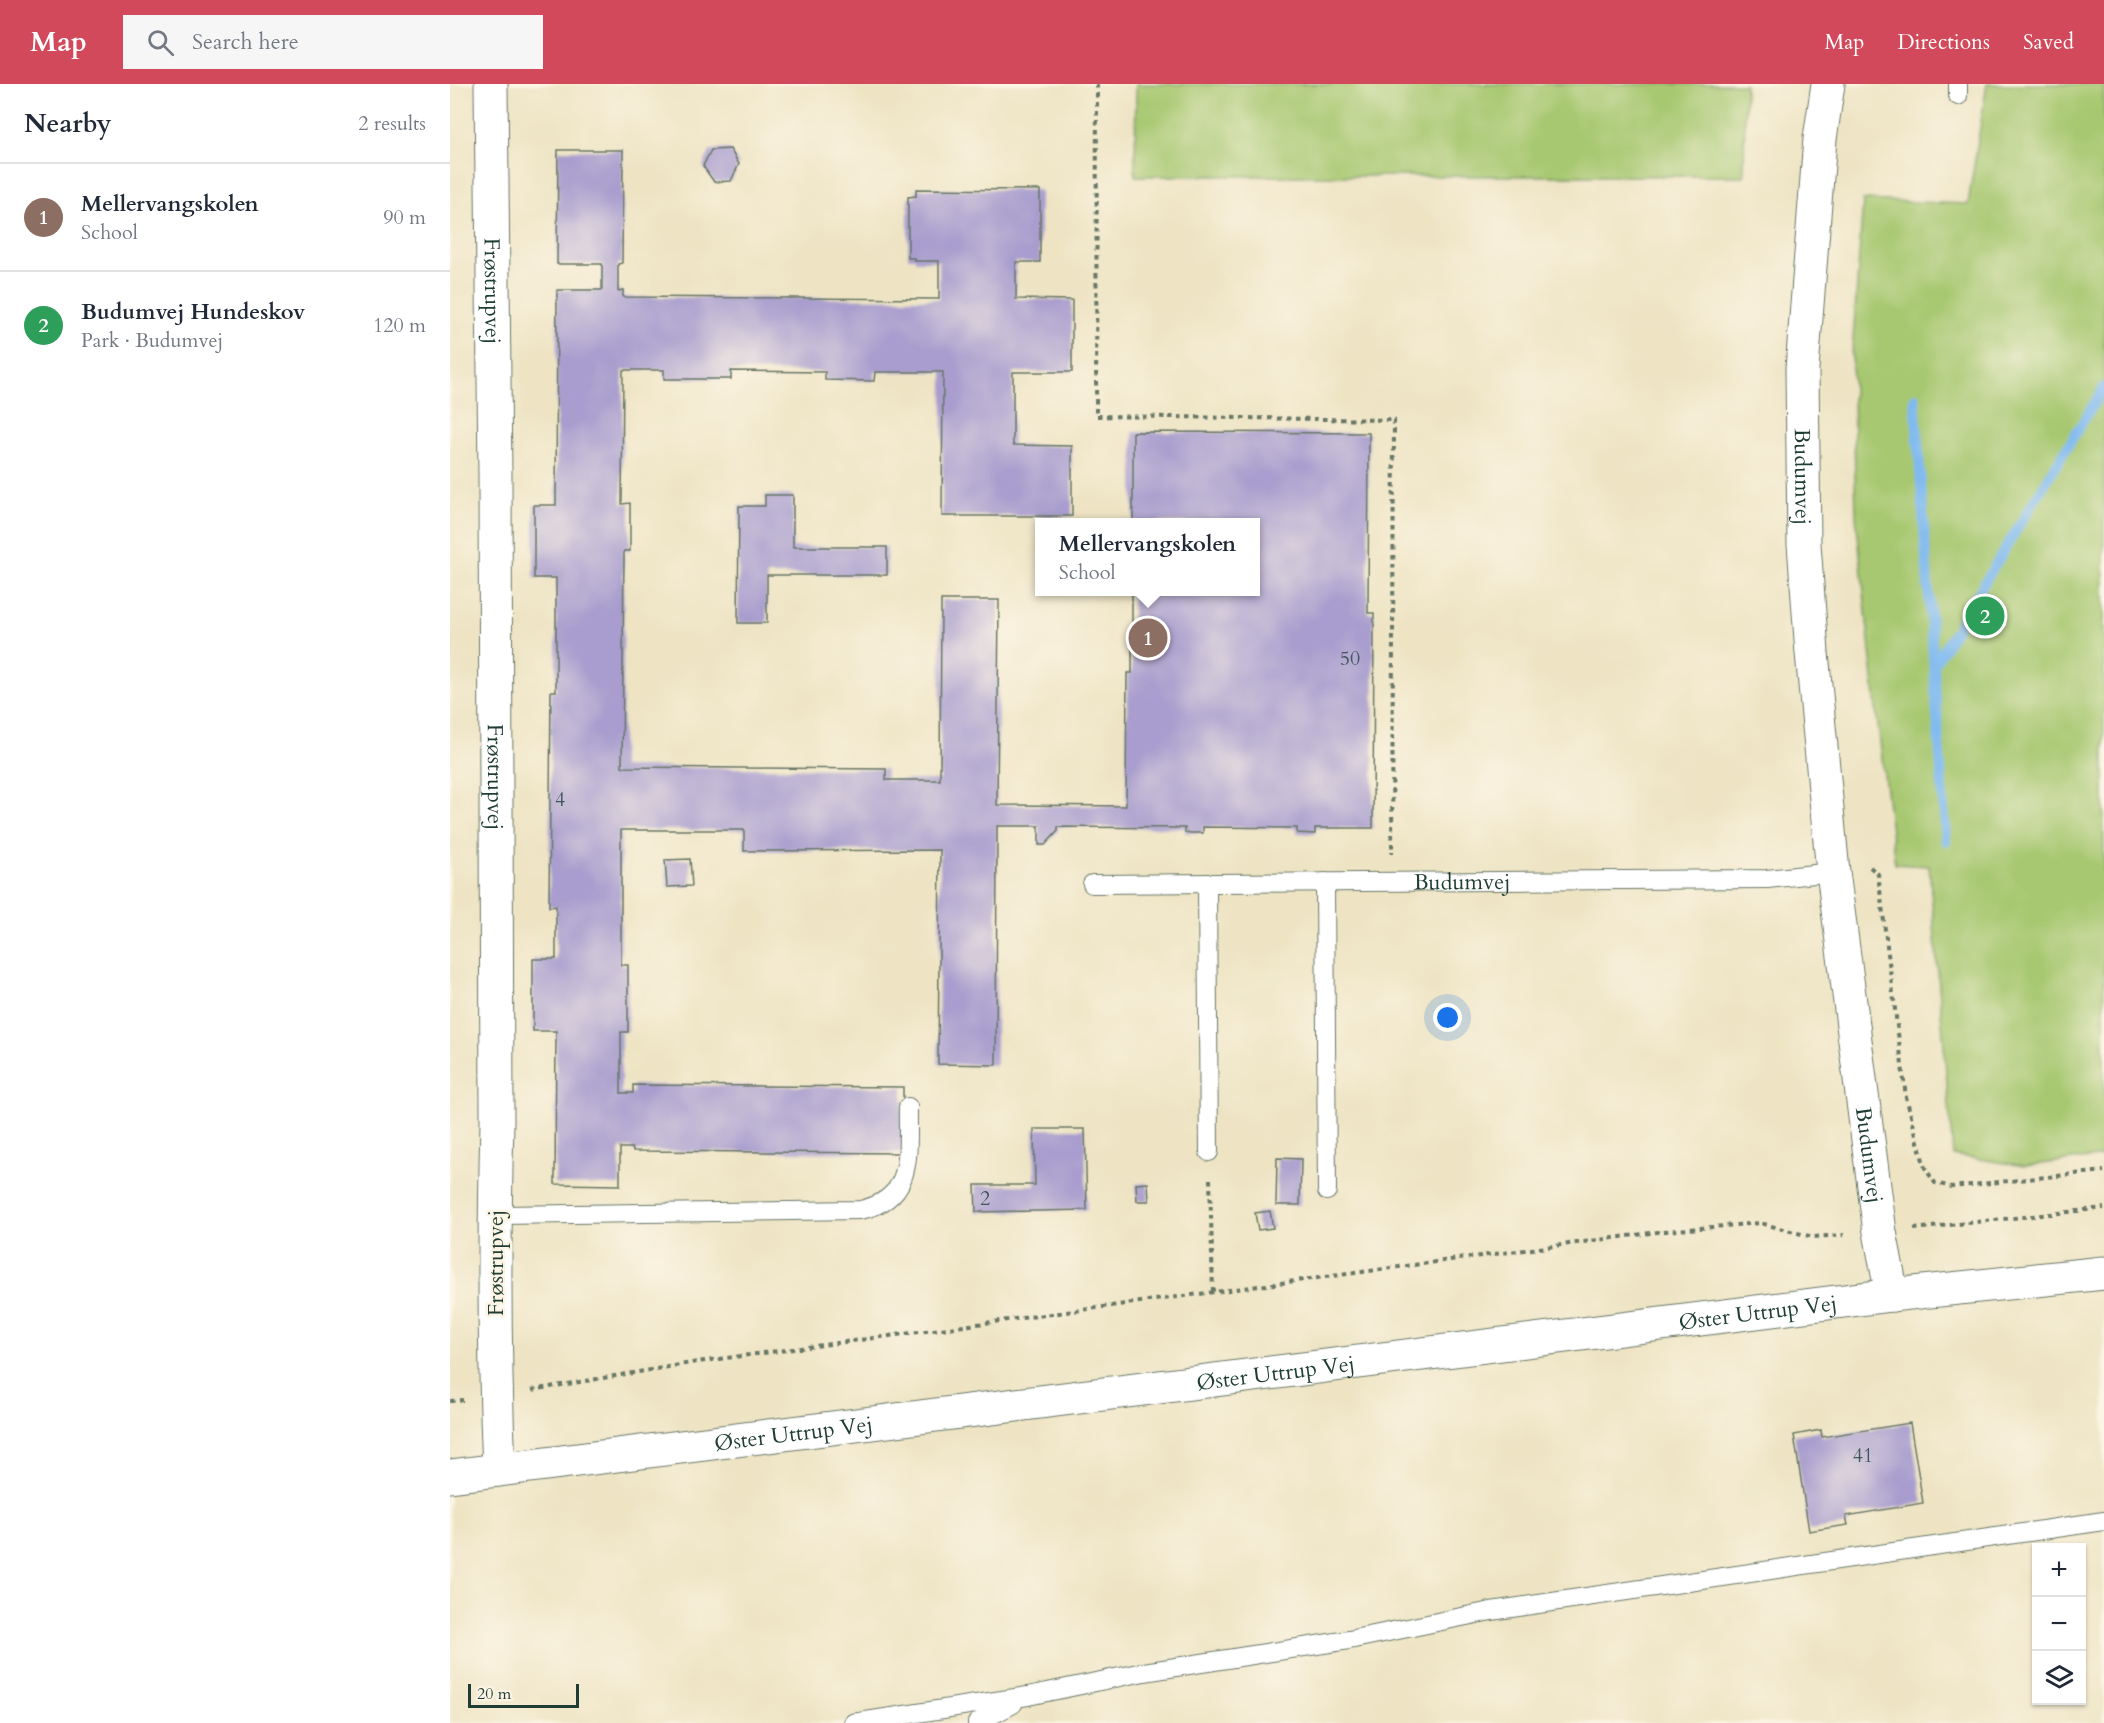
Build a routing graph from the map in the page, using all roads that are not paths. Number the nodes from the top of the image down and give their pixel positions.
1 (491, 84) edge
2 (1828, 84) edge
3 (1833, 872) junction
4 (1325, 882) junction
5 (1206, 883) junction
6 (1092, 884) dead end
7 (908, 1107) dead end
8 (1209, 1152) road end
9 (1327, 1191) dead end
10 (495, 1215) junction
11 (2104, 1273) edge
12 (1892, 1295) junction
13 (499, 1470) junction
14 (450, 1476) edge
15 (2104, 1521) edge
16 (1028, 1696) junction
17 (853, 1723) edge
18 (976, 1723) edge

1 - 10 street, Frøstrupvej
2 - 3 street, Budumvej
3 - 4 lane, Budumvej
3 - 12 street, Budumvej
4 - 5 lane, Budumvej
4 - 9 lane
5 - 6 lane, Budumvej
5 - 8 lane
7 - 10 lane
10 - 13 street, Frøstrupvej
11 - 12 street, Øster Uttrup Vej
12 - 13 street, Øster Uttrup Vej
13 - 14 street, Øster Uttrup Vej
15 - 16 lane
16 - 17 lane
16 - 18 lane

